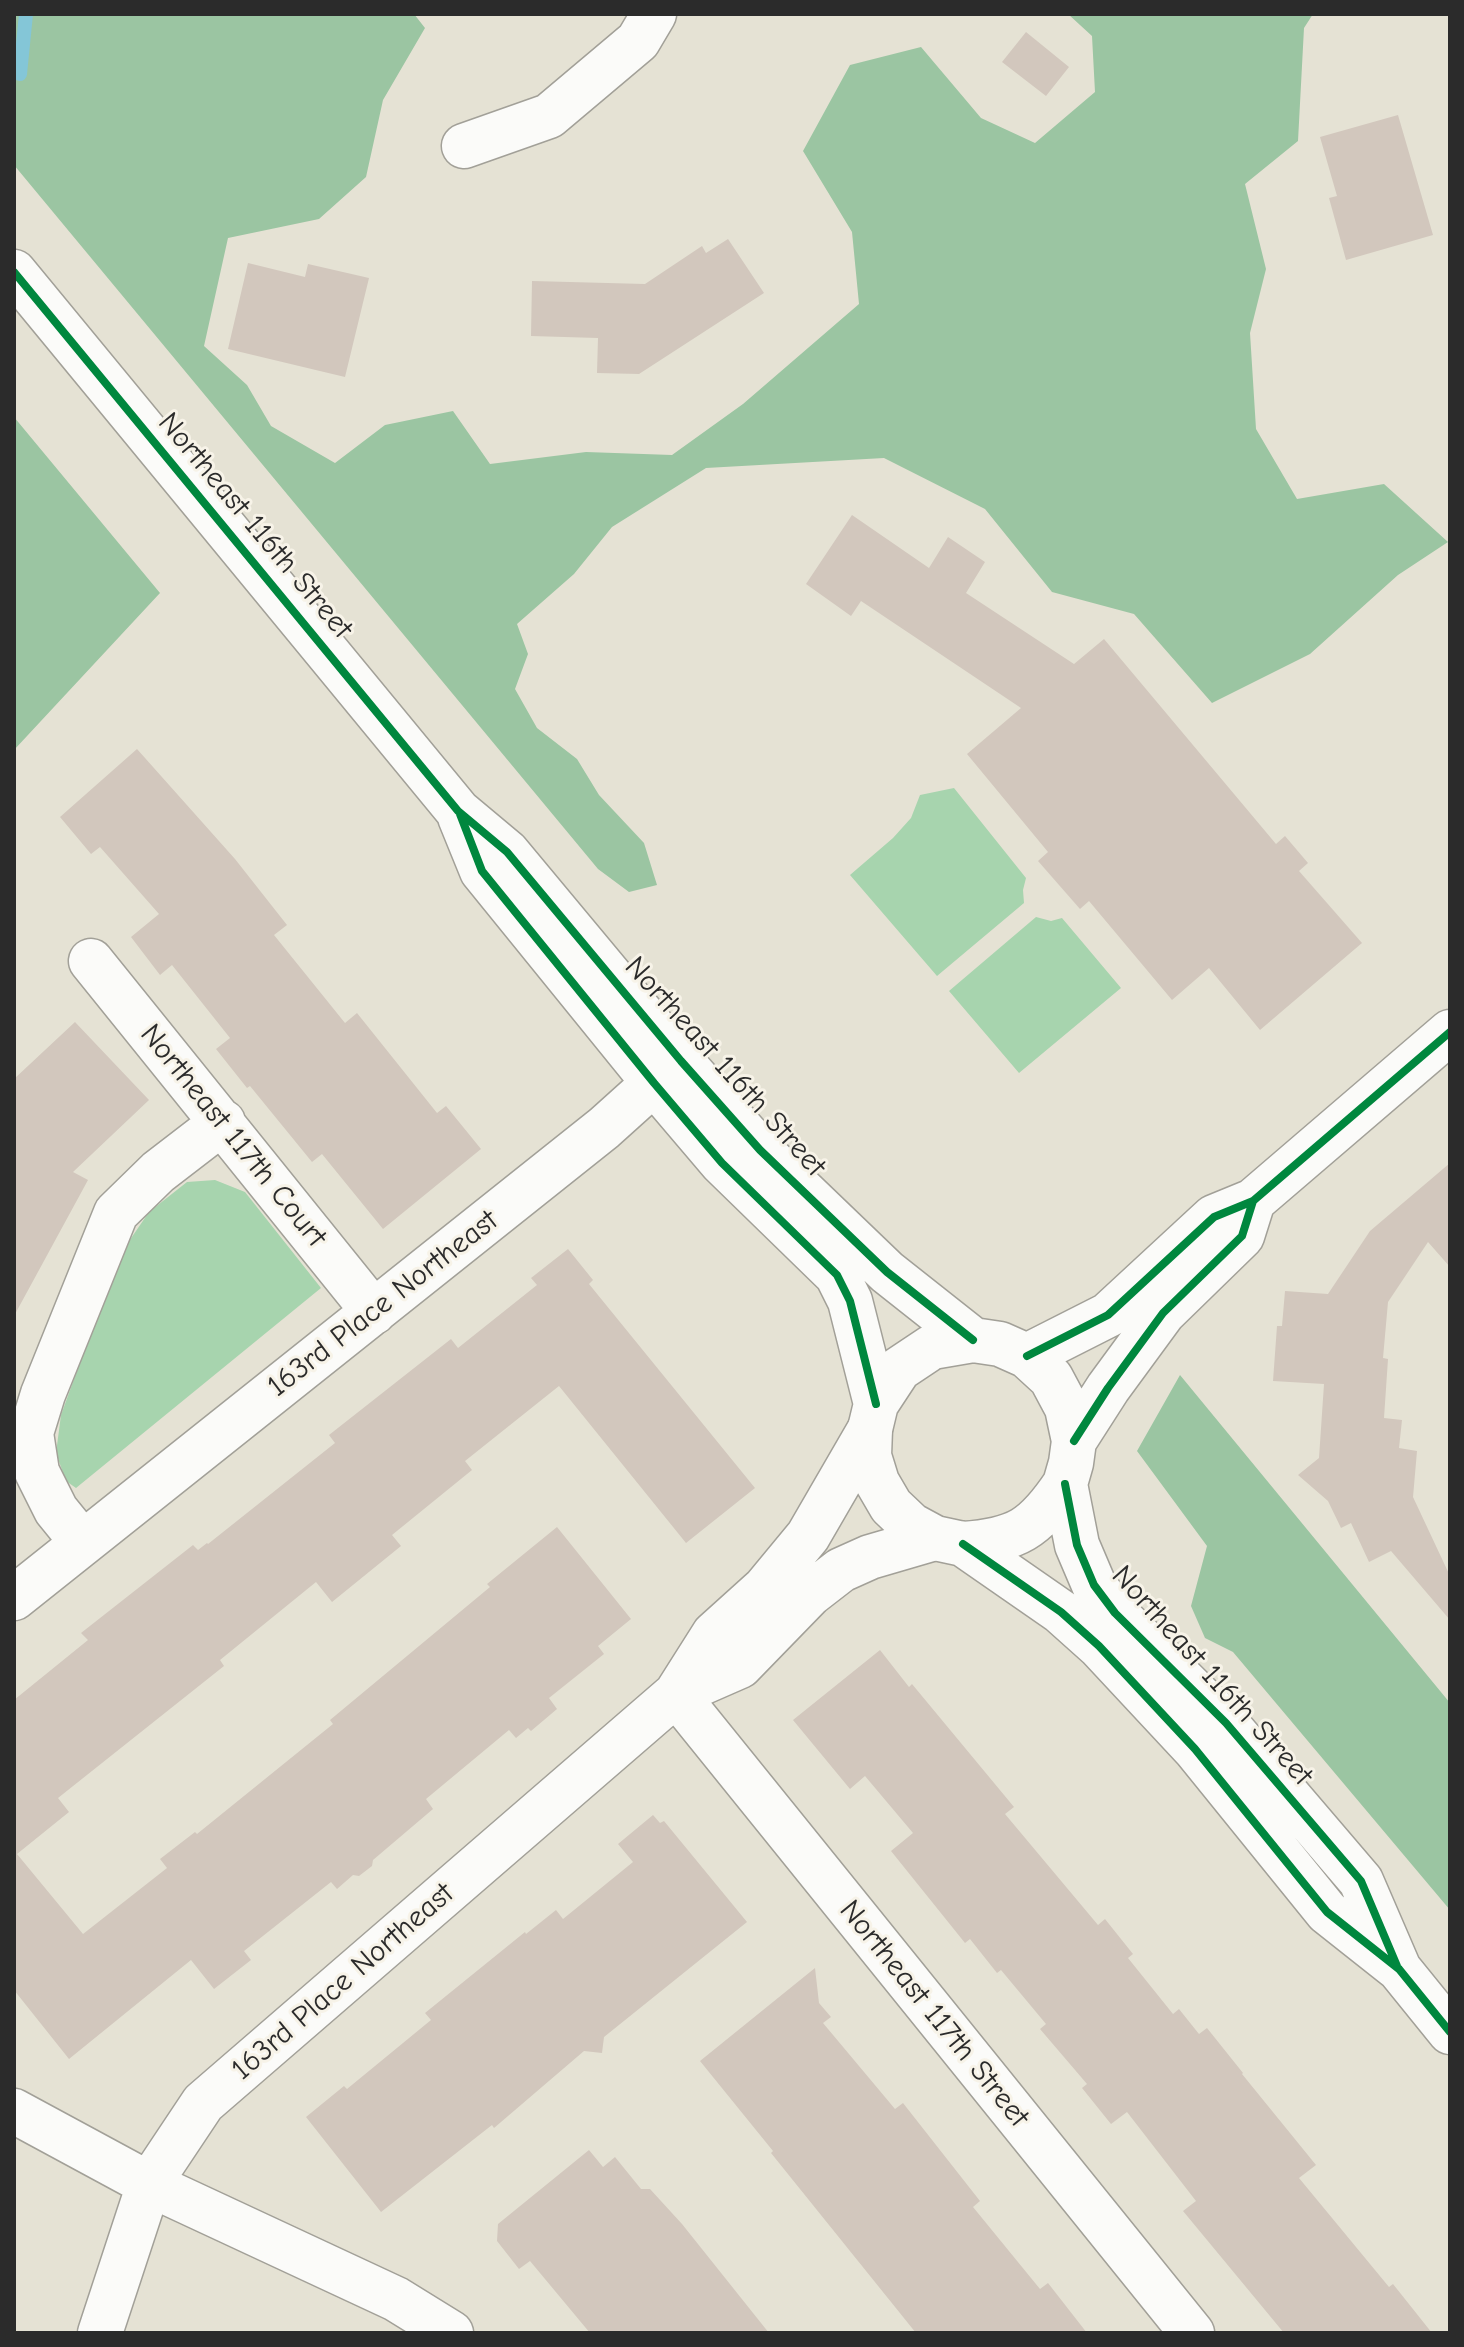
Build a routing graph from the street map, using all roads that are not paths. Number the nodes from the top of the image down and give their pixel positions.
1 (654, 14) edge
2 (464, 146) dead end
3 (14, 272) edge
4 (91, 961) dead end
5 (1450, 1032) edge
6 (668, 1072) junction
7 (223, 1122) junction
8 (1253, 1201) junction
9 (374, 1312) junction
10 (973, 1340) junction
11 (1027, 1356) junction
12 (873, 1416) junction
13 (1074, 1441) junction
14 (1065, 1484) junction
15 (949, 1541) junction
16 (82, 1542) junction
17 (14, 1598) edge
18 (676, 1694) junction
19 (1399, 1969) junction
20 (1450, 2032) edge
21 (14, 2111) edge
22 (149, 2184) junction
23 (100, 2333) edge
24 (451, 2333) edge
25 (1192, 2333) edge

1 - 2 street
3 - 6 street, Northeast 116th Street
4 - 7 street, Northeast 117th Court
5 - 8 street
6 - 9 street, 163rd Place Northeast
6 - 10 street, Northeast 116th Street
6 - 12 street, Northeast 116th Street
7 - 9 street, Northeast 117th Court
7 - 16 street
8 - 11 street
8 - 13 street
9 - 16 street, 163rd Place Northeast
10 - 11 street, Northeast 116th Street
10 - 12 street
11 - 13 street, Northeast 116th Street
12 - 15 street, Northeast 116th Street
12 - 18 street, 163rd Place Northeast
13 - 14 street, Northeast 116th Street
14 - 15 street
14 - 19 street, Northeast 116th Street
15 - 18 street, 163rd Place Northeast
15 - 19 street, Northeast 116th Street
16 - 17 street, 163rd Place Northeast
18 - 22 street, 163rd Place Northeast
18 - 25 street, Northeast 117th Street
19 - 20 street, Northeast 116th Street
21 - 22 street
22 - 23 street, 163rd Place Northeast
22 - 24 street

